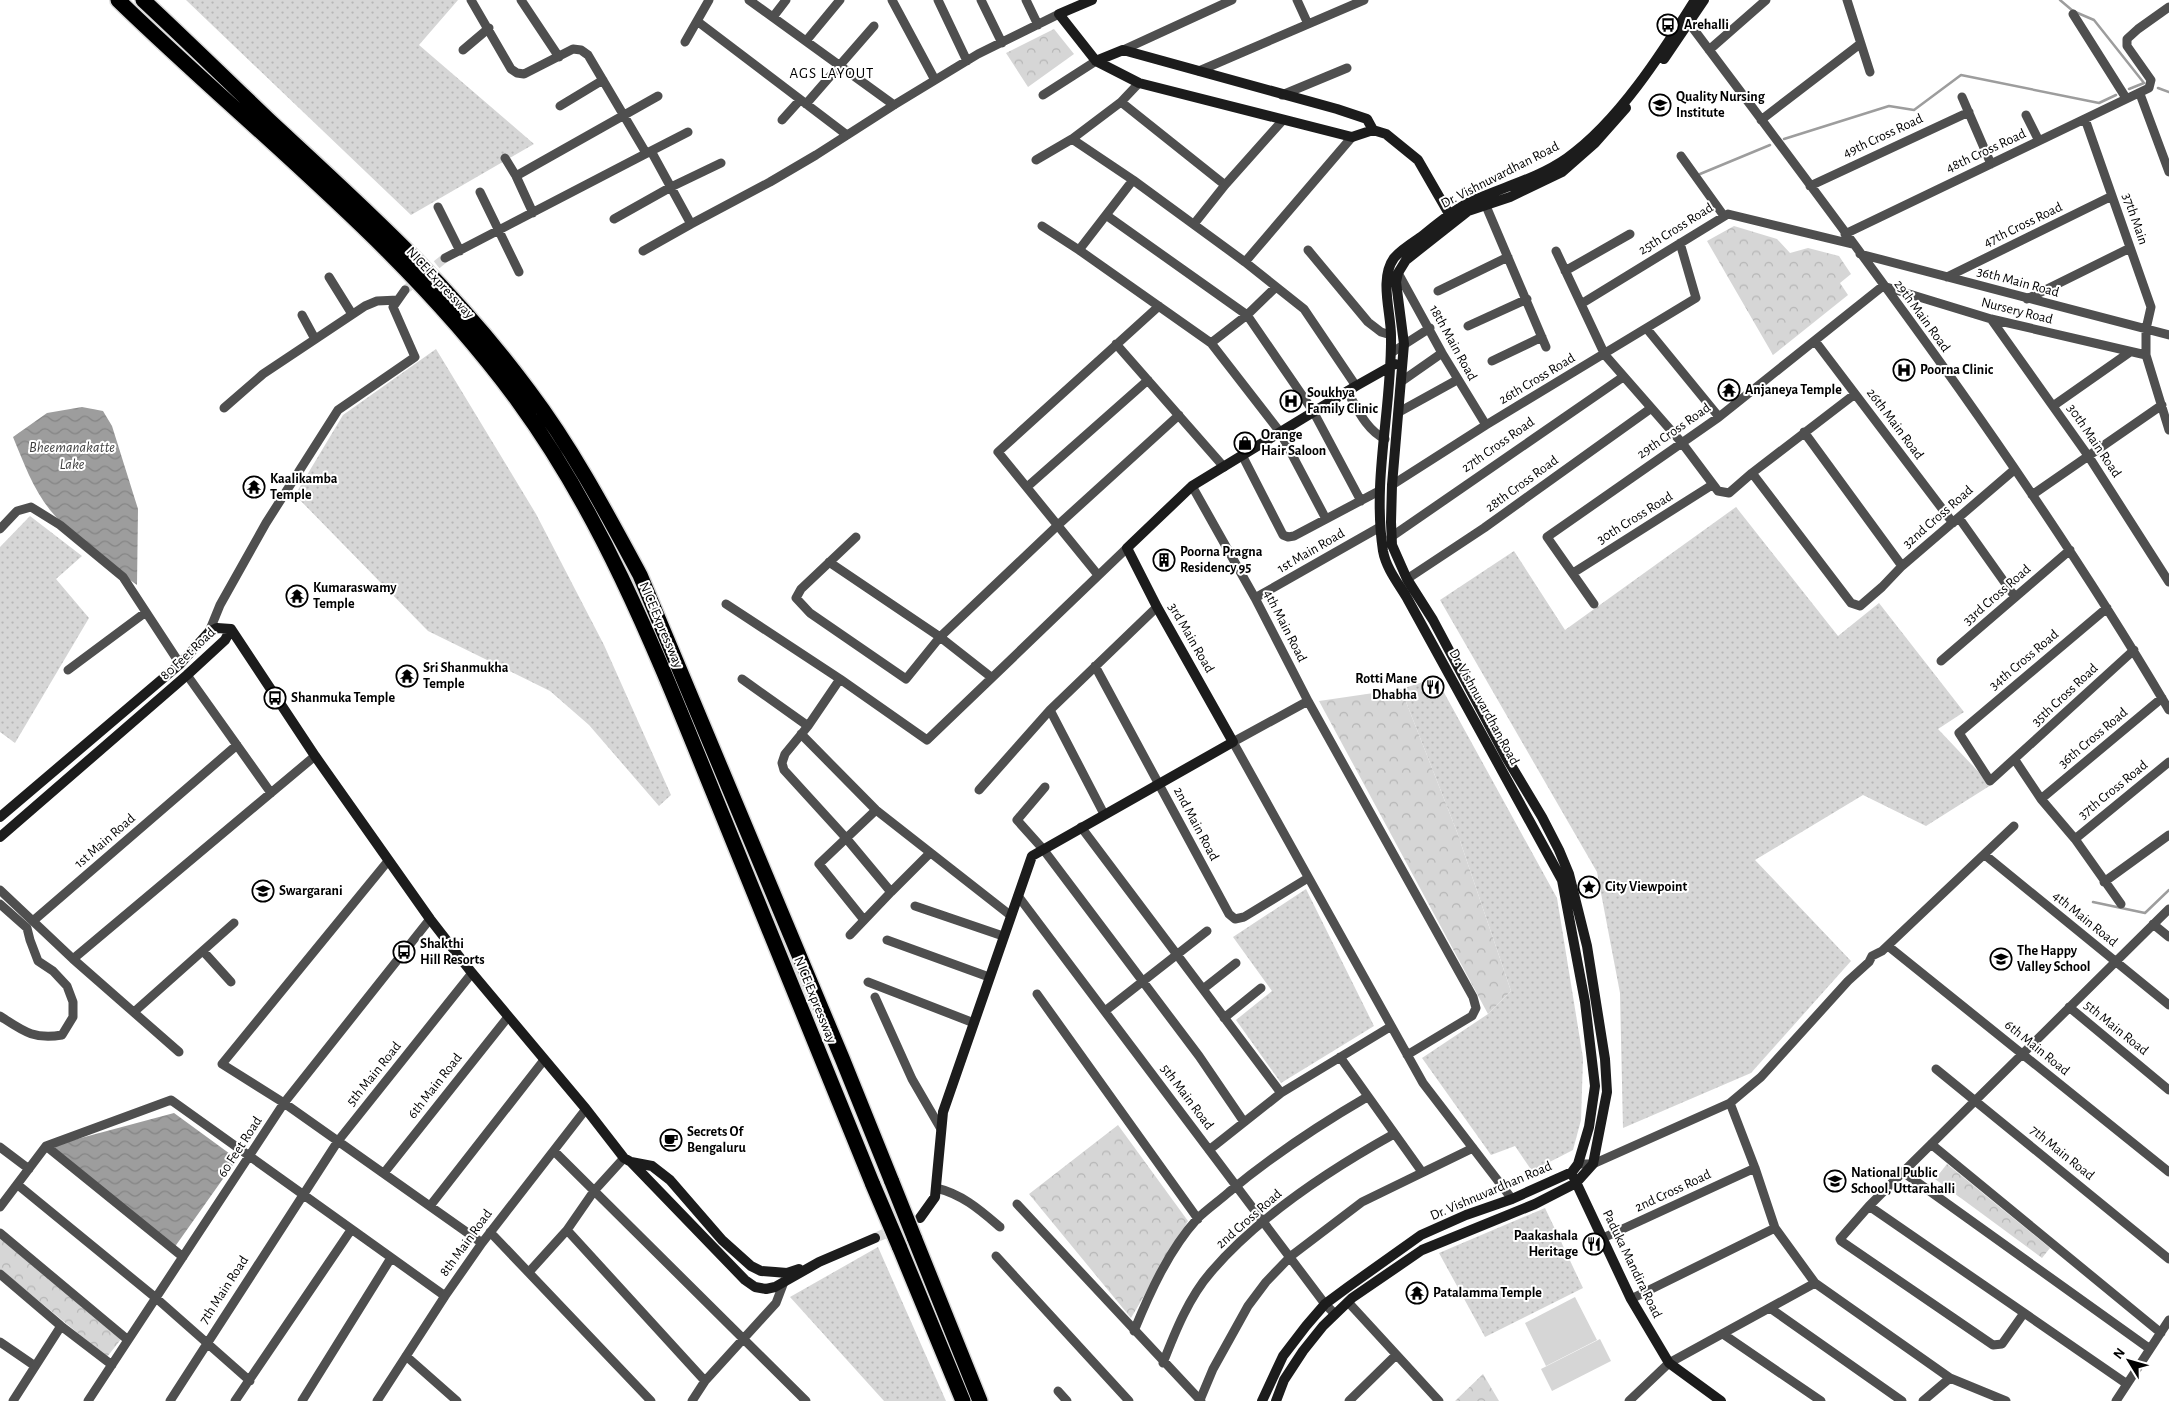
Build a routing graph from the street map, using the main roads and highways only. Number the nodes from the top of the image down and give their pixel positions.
1 (118, 0) edge
2 (143, 0) edge
3 (1092, 0) edge
4 (1695, 0) edge
5 (1704, 0) edge
6 (1096, 61) junction
7 (1373, 130) junction
8 (1452, 218) junction
9 (1404, 360) junction
10 (1390, 367) junction
11 (1392, 486) junction
12 (1379, 489) junction
13 (232, 629) junction
14 (0, 817) edge
15 (0, 837) edge
16 (628, 1160) junction
17 (1575, 1168) junction
18 (1576, 1183) junction
19 (920, 1218) tunnel mouth
20 (875, 1238) tunnel mouth
21 (820, 1262) junction
22 (963, 1401) edge
23 (980, 1401) edge
24 (1262, 1401) edge
25 (1276, 1401) edge
26 (1722, 1401) edge

1 - 22 highway, NICE Expressway, bridge
2 - 23 highway, NICE Expressway, bridge
3 - 6 main road
4 - 8 main road, Dr. Vishnuvardhan Road
5 - 8 main road, Dr. Vishnuvardhan Road
6 - 7 main road
6 - 7 main road
7 - 8 main road
8 - 9 main road, Dr. Vishnuvardhan Road
8 - 10 main road, Dr. Vishnuvardhan Road
9 - 10 main road
9 - 11 main road, Dr. Vishnuvardhan Road
10 - 12 main road, Dr. Vishnuvardhan Road
10 - 19 main road, 3rd Main Road
11 - 12 main road
11 - 18 main road, Dr. Vishnuvardhan Road
12 - 17 main road, Dr. Vishnuvardhan Road
13 - 14 main road, 80 Feet Road
13 - 15 main road, 80 Feet Road
13 - 16 main road
16 - 21 main road
16 - 21 main road
17 - 18 main road, Paduka Mandira Road
17 - 24 main road, Dr. Vishnuvardhan Road
18 - 25 main road, Dr. Vishnuvardhan Road
18 - 26 main road, Paduka Mandira Road
20 - 21 main road

